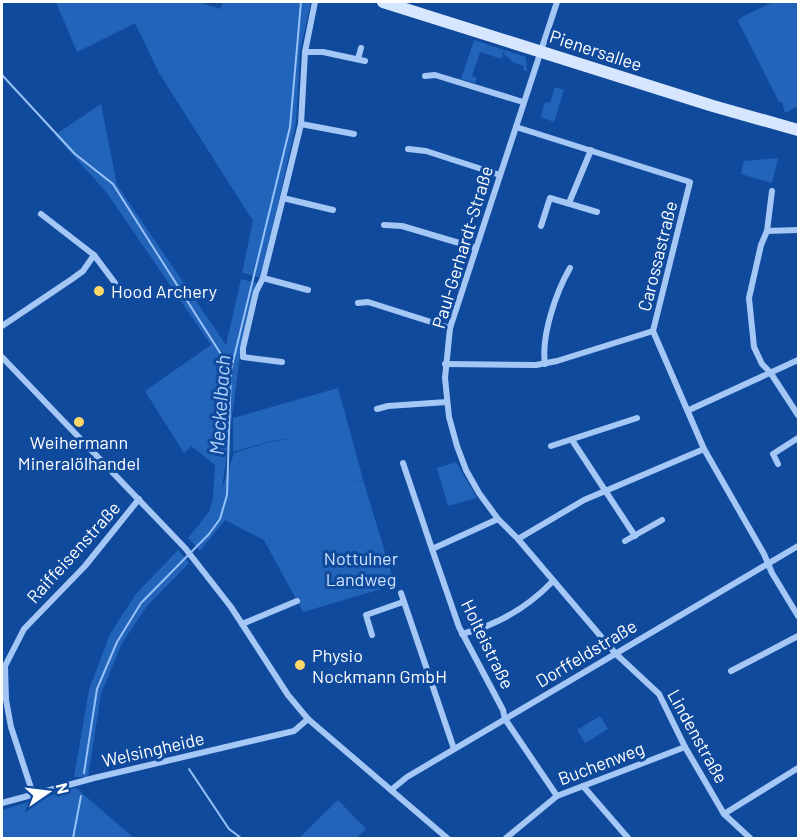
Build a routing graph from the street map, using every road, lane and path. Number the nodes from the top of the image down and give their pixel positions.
1 (315, 2) edge
2 (383, 2) edge
3 (557, 2) edge
4 (361, 48) dead end
5 (539, 51) junction
6 (305, 52) junction
7 (425, 76) dead end
8 (523, 102) junction
9 (301, 124) junction
10 (516, 127) junction
11 (798, 130) edge
12 (354, 134) dead end
13 (408, 149) dead end
14 (591, 150) junction
15 (500, 175) junction
16 (772, 191) dead end
17 (284, 198) junction
18 (569, 203) junction
19 (333, 210) dead end
20 (597, 212) dead end
21 (41, 214) dead end
22 (384, 225) dead end
23 (541, 226) dead end
24 (798, 230) edge
25 (767, 231) junction
26 (476, 248) junction
27 (94, 255) junction
28 (570, 268) dead end
29 (263, 278) junction
30 (116, 283) dead end
31 (308, 290) dead end
32 (358, 303) dead end
33 (2, 327) edge
34 (450, 328) junction
35 (653, 331) junction
36 (2, 357) edge
37 (798, 360) edge
38 (282, 362) dead end
39 (445, 364) junction
40 (544, 364) junction
41 (770, 372) junction
42 (447, 402) junction
43 (377, 409) dead end
44 (689, 410) junction
45 (798, 415) edge
46 (638, 418) dead end
47 (798, 438) edge
48 (572, 440) junction
49 (551, 446) dead end
50 (704, 449) junction
51 (403, 463) dead end
52 (778, 464) dead end
53 (604, 491) junction
54 (139, 499) junction
55 (498, 519) junction
56 (662, 520) dead end
57 (635, 536) junction
58 (518, 539) junction
59 (625, 541) dead end
60 (798, 546) edge
61 (432, 549) junction
62 (768, 564) junction
63 (553, 581) junction
64 (400, 593) dead end
65 (297, 601) dead end
66 (403, 602) junction
67 (798, 616) edge
68 (242, 624) junction
69 (462, 634) junction
70 (372, 635) dead end
71 (798, 636) edge
72 (615, 653) junction
73 (3, 666) edge
74 (731, 671) dead end
75 (308, 719) junction
76 (505, 719) junction
77 (685, 747) junction
78 (454, 749) junction
79 (798, 768) edge
80 (583, 786) junction
81 (391, 790) junction
82 (33, 794) junction
83 (557, 796) junction
84 (2, 803) edge
85 (724, 814) junction
86 (447, 838) edge
87 (506, 838) edge
88 (628, 838) edge
89 (750, 838) edge

1 - 6 street
2 - 5 main road, Pienersallee
3 - 5 street, Paul-Gerhardt-Straße
4 - 6 street
5 - 8 street, Paul-Gerhardt-Straße
5 - 11 main road, Pienersallee
6 - 9 street
7 - 8 street
8 - 10 street, Paul-Gerhardt-Straße
9 - 12 street
9 - 17 street
10 - 14 street, Carossastraße
10 - 15 street, Paul-Gerhardt-Straße
13 - 15 street
14 - 18 street
14 - 35 street, Carossastraße
15 - 26 street, Paul-Gerhardt-Straße
16 - 25 street
17 - 19 street
17 - 29 street
18 - 20 street
18 - 23 street
21 - 27 street
22 - 26 street
24 - 25 street
25 - 41 street
26 - 34 street, Paul-Gerhardt-Straße
27 - 30 street
27 - 33 street
28 - 40 street
29 - 31 street
29 - 38 street
32 - 34 street
34 - 39 street, Paul-Gerhardt-Straße
35 - 40 street
35 - 44 street, Carossastraße
36 - 54 street
37 - 41 street
39 - 40 street
39 - 42 street, Paul-Gerhardt-Straße
41 - 44 street
41 - 45 street
42 - 43 street
42 - 55 street, Paul-Gerhardt-Straße
44 - 50 street, Carossastraße
46 - 48 street
47 - 52 street
48 - 49 street
48 - 53 street
50 - 53 street
50 - 62 street, Carossastraße
51 - 61 street, Holteistraße
53 - 57 street
53 - 58 street
54 - 68 street
54 - 73 street, Raiffeisenstraße
55 - 58 street, Paul-Gerhardt-Straße
55 - 61 street
56 - 57 street
57 - 59 street
58 - 63 street, Paul-Gerhardt-Straße
60 - 62 street, Dorffeldstraße
61 - 69 street, Holteistraße
62 - 67 street, Carossastraße
62 - 72 street, Dorffeldstraße
63 - 69 street
63 - 72 street, Paul-Gerhardt-Straße
64 - 66 street
65 - 68 street
66 - 70 street
66 - 78 street
68 - 75 street
69 - 76 street, Holteistraße
71 - 74 street
72 - 76 street, Dorffeldstraße
72 - 77 street, Lindenstraße
73 - 82 street, Raiffeisenstraße
75 - 81 street
75 - 82 street, Welsingheide
76 - 78 street, Dorffeldstraße
76 - 83 street, Holteistraße
77 - 80 street, Buchenweg
77 - 85 street, Lindenstraße
78 - 81 street, Dorffeldstraße
79 - 85 street
80 - 83 street, Buchenweg
80 - 88 street
81 - 86 street
82 - 84 street, Welsingheide
83 - 87 street, Buchenweg
85 - 89 street, Lindenstraße

